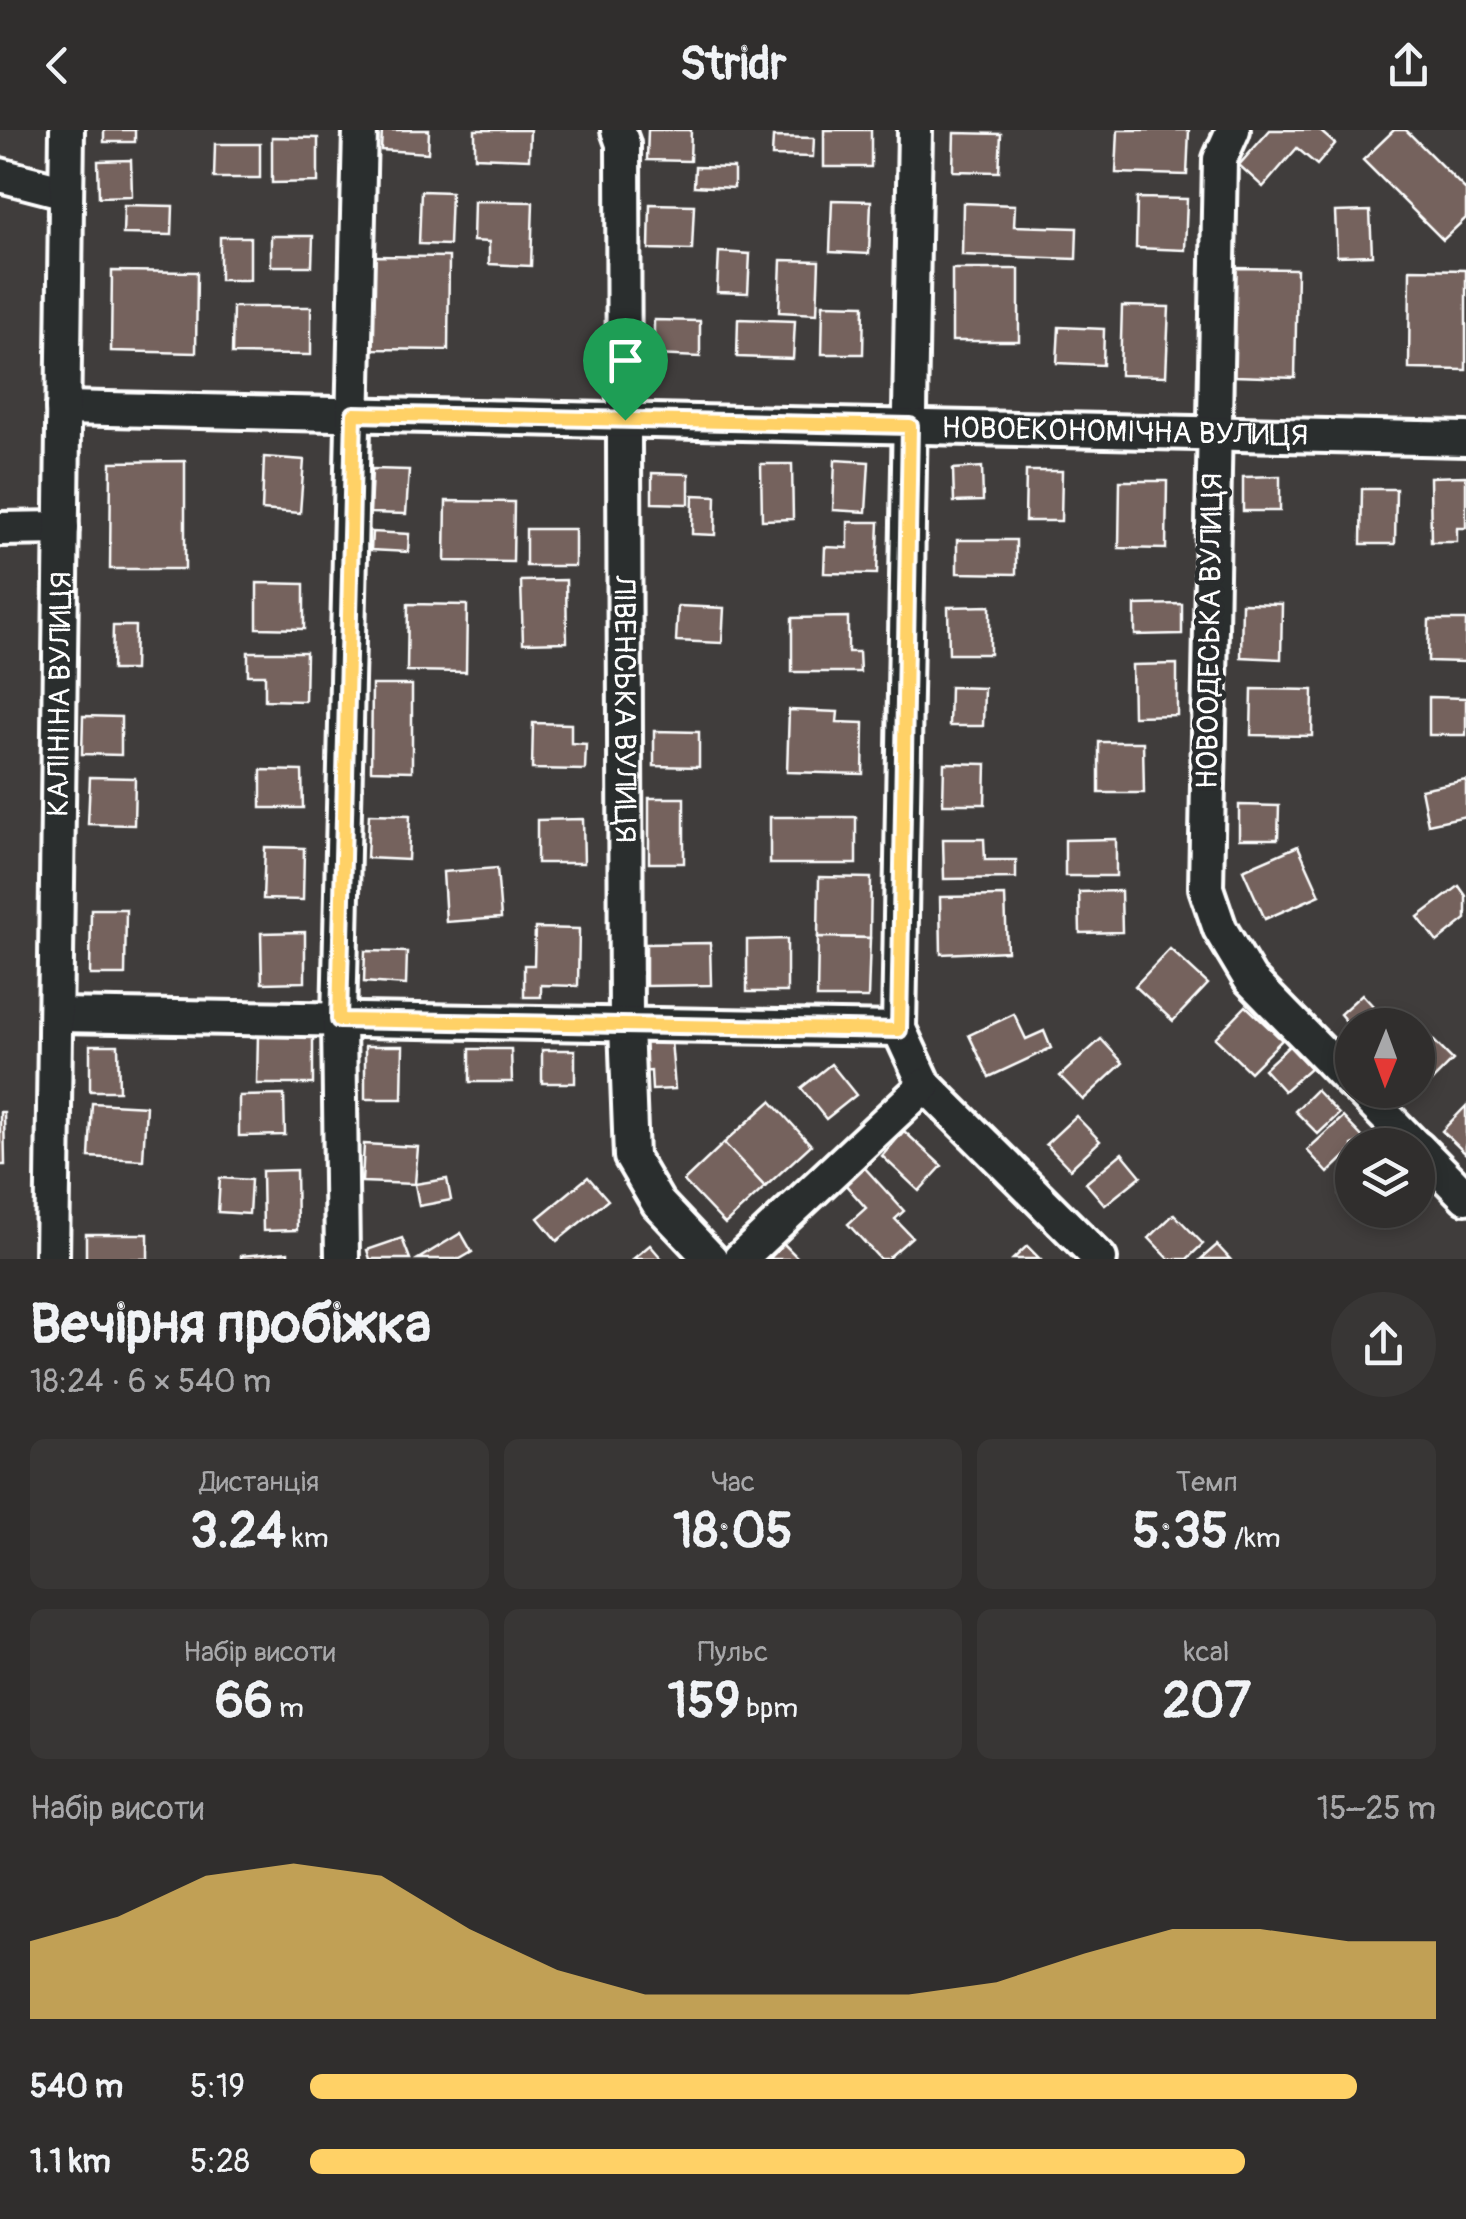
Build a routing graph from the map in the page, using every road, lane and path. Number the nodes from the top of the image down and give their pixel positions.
1 (67, 130) edge
2 (360, 130) edge
3 (618, 130) edge
4 (915, 130) edge
5 (1233, 130) edge
6 (0, 175) edge
7 (66, 192) junction
8 (64, 408) junction
9 (354, 414) junction
10 (625, 420) junction
11 (910, 426) junction
12 (1214, 433) junction
13 (1466, 439) edge
14 (0, 528) edge
15 (62, 528) junction
16 (56, 1015) junction
17 (339, 1020) junction
18 (626, 1025) junction
19 (899, 1030) junction
20 (1335, 1066) edge
21 (925, 1084) junction
22 (1378, 1108) edge
23 (1397, 1128) edge
24 (1435, 1166) edge
25 (1466, 1198) edge
26 (52, 1259) edge
27 (342, 1259) edge
28 (711, 1259) edge
29 (740, 1259) edge
30 (1100, 1259) edge

1 - 7 street, КАЛІНІНА ВУЛИЦЯ
2 - 9 street
3 - 10 street, ЛІВЕНСЬКА ВУЛИЦЯ
4 - 11 street
5 - 12 street, НОВООДЕСЬКА ВУЛИЦЯ
6 - 7 street
7 - 8 street, КАЛІНІНА ВУЛИЦЯ
8 - 9 street, НОВОЕКОНОМІЧНА ВУЛИЦЯ
8 - 15 street, КАЛІНІНА ВУЛИЦЯ
9 - 10 street, НОВОЕКОНОМІЧНА ВУЛИЦЯ
9 - 17 street
10 - 11 street, НОВОЕКОНОМІЧНА ВУЛИЦЯ
10 - 18 street, ЛІВЕНСЬКА ВУЛИЦЯ
11 - 12 street, НОВОЕКОНОМІЧНА ВУЛИЦЯ
11 - 19 street
12 - 13 street, НОВОЕКОНОМІЧНА ВУЛИЦЯ
12 - 20 street, НОВООДЕСЬКА ВУЛИЦЯ
14 - 15 street
15 - 16 street, КАЛІНІНА ВУЛИЦЯ
16 - 17 street
16 - 26 street, КАЛІНІНА ВУЛИЦЯ
17 - 18 street
17 - 27 street
18 - 19 street
18 - 28 street, ЛІВЕНСЬКА ВУЛИЦЯ
19 - 21 street
21 - 29 street
21 - 30 street
22 - 23 street
24 - 25 street

